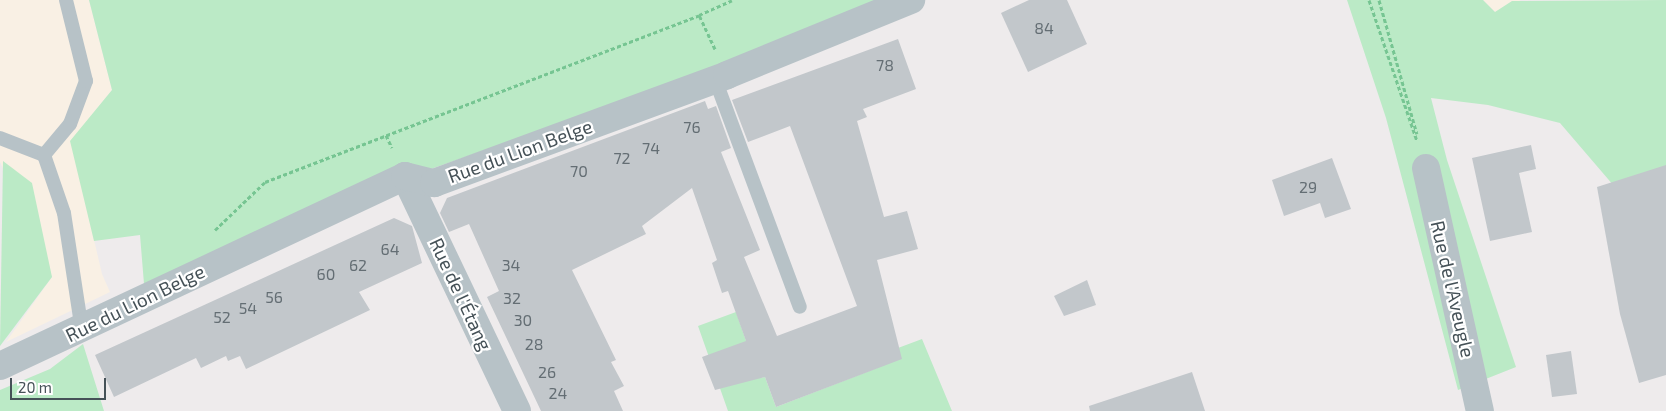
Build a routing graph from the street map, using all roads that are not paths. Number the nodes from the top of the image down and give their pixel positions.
1 (66, 0) edge
2 (911, 0) edge
3 (721, 77) junction
4 (0, 138) edge
5 (44, 155) junction
6 (1426, 168) road end
7 (405, 176) junction
8 (800, 307) dead end
9 (82, 330) junction
10 (0, 366) edge
11 (517, 411) edge
12 (1480, 411) edge

1 - 5 lane
2 - 3 street, Rue du Lion Belge
3 - 7 street, Rue du Lion Belge
3 - 8 lane
4 - 5 lane
5 - 9 lane
6 - 12 street, Rue de l'Aveugle
7 - 9 street, Rue du Lion Belge
7 - 11 street, Rue de l'Étang
9 - 10 street, Rue du Lion Belge

